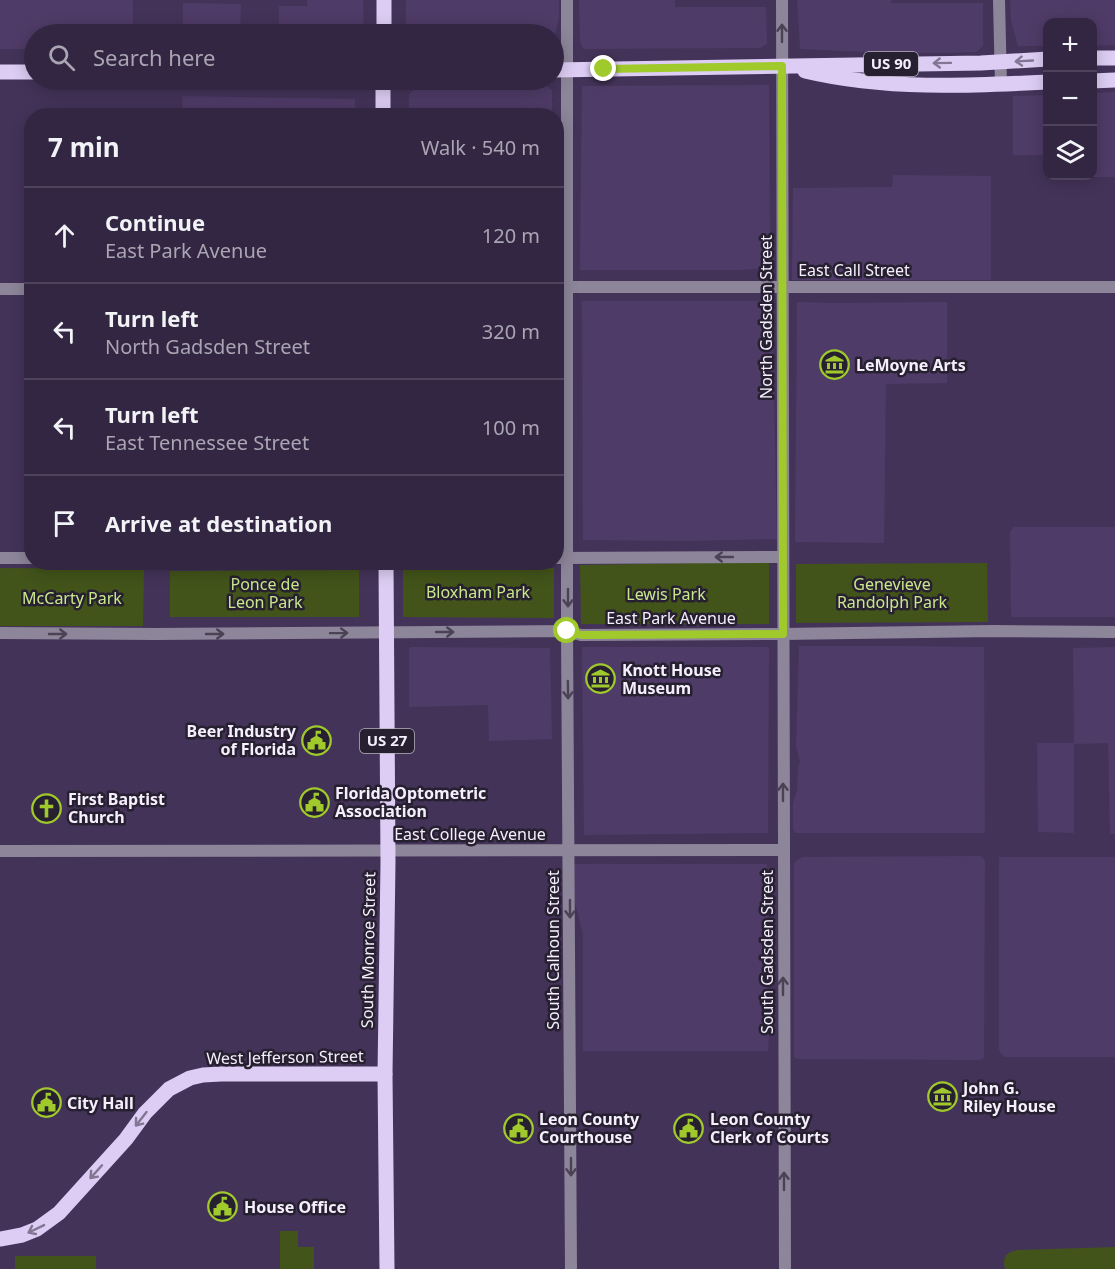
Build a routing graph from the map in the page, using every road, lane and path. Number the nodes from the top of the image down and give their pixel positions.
1 (384, 0) edge
2 (567, 0) edge
3 (782, 0) edge
4 (999, 0) edge
5 (384, 24) edge
6 (564, 30) edge
7 (1097, 58) edge
8 (1115, 58) edge
9 (1043, 59) edge
10 (1001, 62) junction
11 (782, 66) junction
12 (564, 70) edge
13 (0, 72) edge
14 (24, 72) edge
15 (1115, 80) edge
16 (1097, 81) edge
17 (1043, 82) edge
18 (1001, 85) junction
19 (383, 90) edge
20 (560, 90) edge
21 (383, 108) edge
22 (560, 108) edge
23 (564, 287) edge
24 (782, 287) junction
25 (1115, 287) edge
26 (0, 289) edge
27 (24, 289) edge
28 (783, 557) junction
29 (0, 558) edge
30 (24, 558) edge
31 (564, 558) edge
32 (386, 570) edge
33 (563, 570) edge
34 (567, 631) junction
35 (386, 632) junction
36 (1115, 632) edge
37 (0, 633) edge
38 (783, 634) junction
39 (388, 850) junction
40 (783, 850) junction
41 (0, 851) edge
42 (569, 851) junction
43 (385, 1074) junction
44 (0, 1239) edge
45 (387, 1269) edge
46 (571, 1269) edge
47 (785, 1269) edge

1 - 5 main road
2 - 6 street, South Calhoun Street
11 -> 3 street, North Gadsden Street
4 - 10 street
7 - 8 main road
9 -> 10 main road, US 90
10 -> 11 main road, US 90
10 - 18 street
11 - 12 main road, US 90
11 - 18 main road, US 90
11 - 24 street, North Gadsden Street
13 - 14 main road
15 - 16 main road
17 - 18 main road, US 90
19 - 21 main road
20 - 22 street, South Calhoun Street
23 - 24 street, East Call Street
24 - 25 street, East Call Street
24 - 28 street, North Gadsden Street
26 - 27 street
28 -> 31 street
28 - 38 street, North Gadsden Street
29 - 30 street
32 - 35 main road, US 27
33 -> 34 street, South Calhoun Street
35 -> 34 street, East Park Avenue
34 - 38 street, East Park Avenue
34 -> 42 street, South Calhoun Street
37 -> 35 street, East Park Avenue
35 - 39 main road, South Monroe Street / US 27
36 - 38 street, East Park Avenue
40 -> 38 street, South Gadsden Street
39 - 41 street, East College Avenue
39 - 42 street, East College Avenue
39 - 43 main road, South Monroe Street / US 27
40 - 42 street, East College Avenue
47 -> 40 street, South Gadsden Street
42 -> 46 street, South Calhoun Street
43 -> 44 main road, West Jefferson Street
43 - 45 main road, South Monroe Street / US 27

